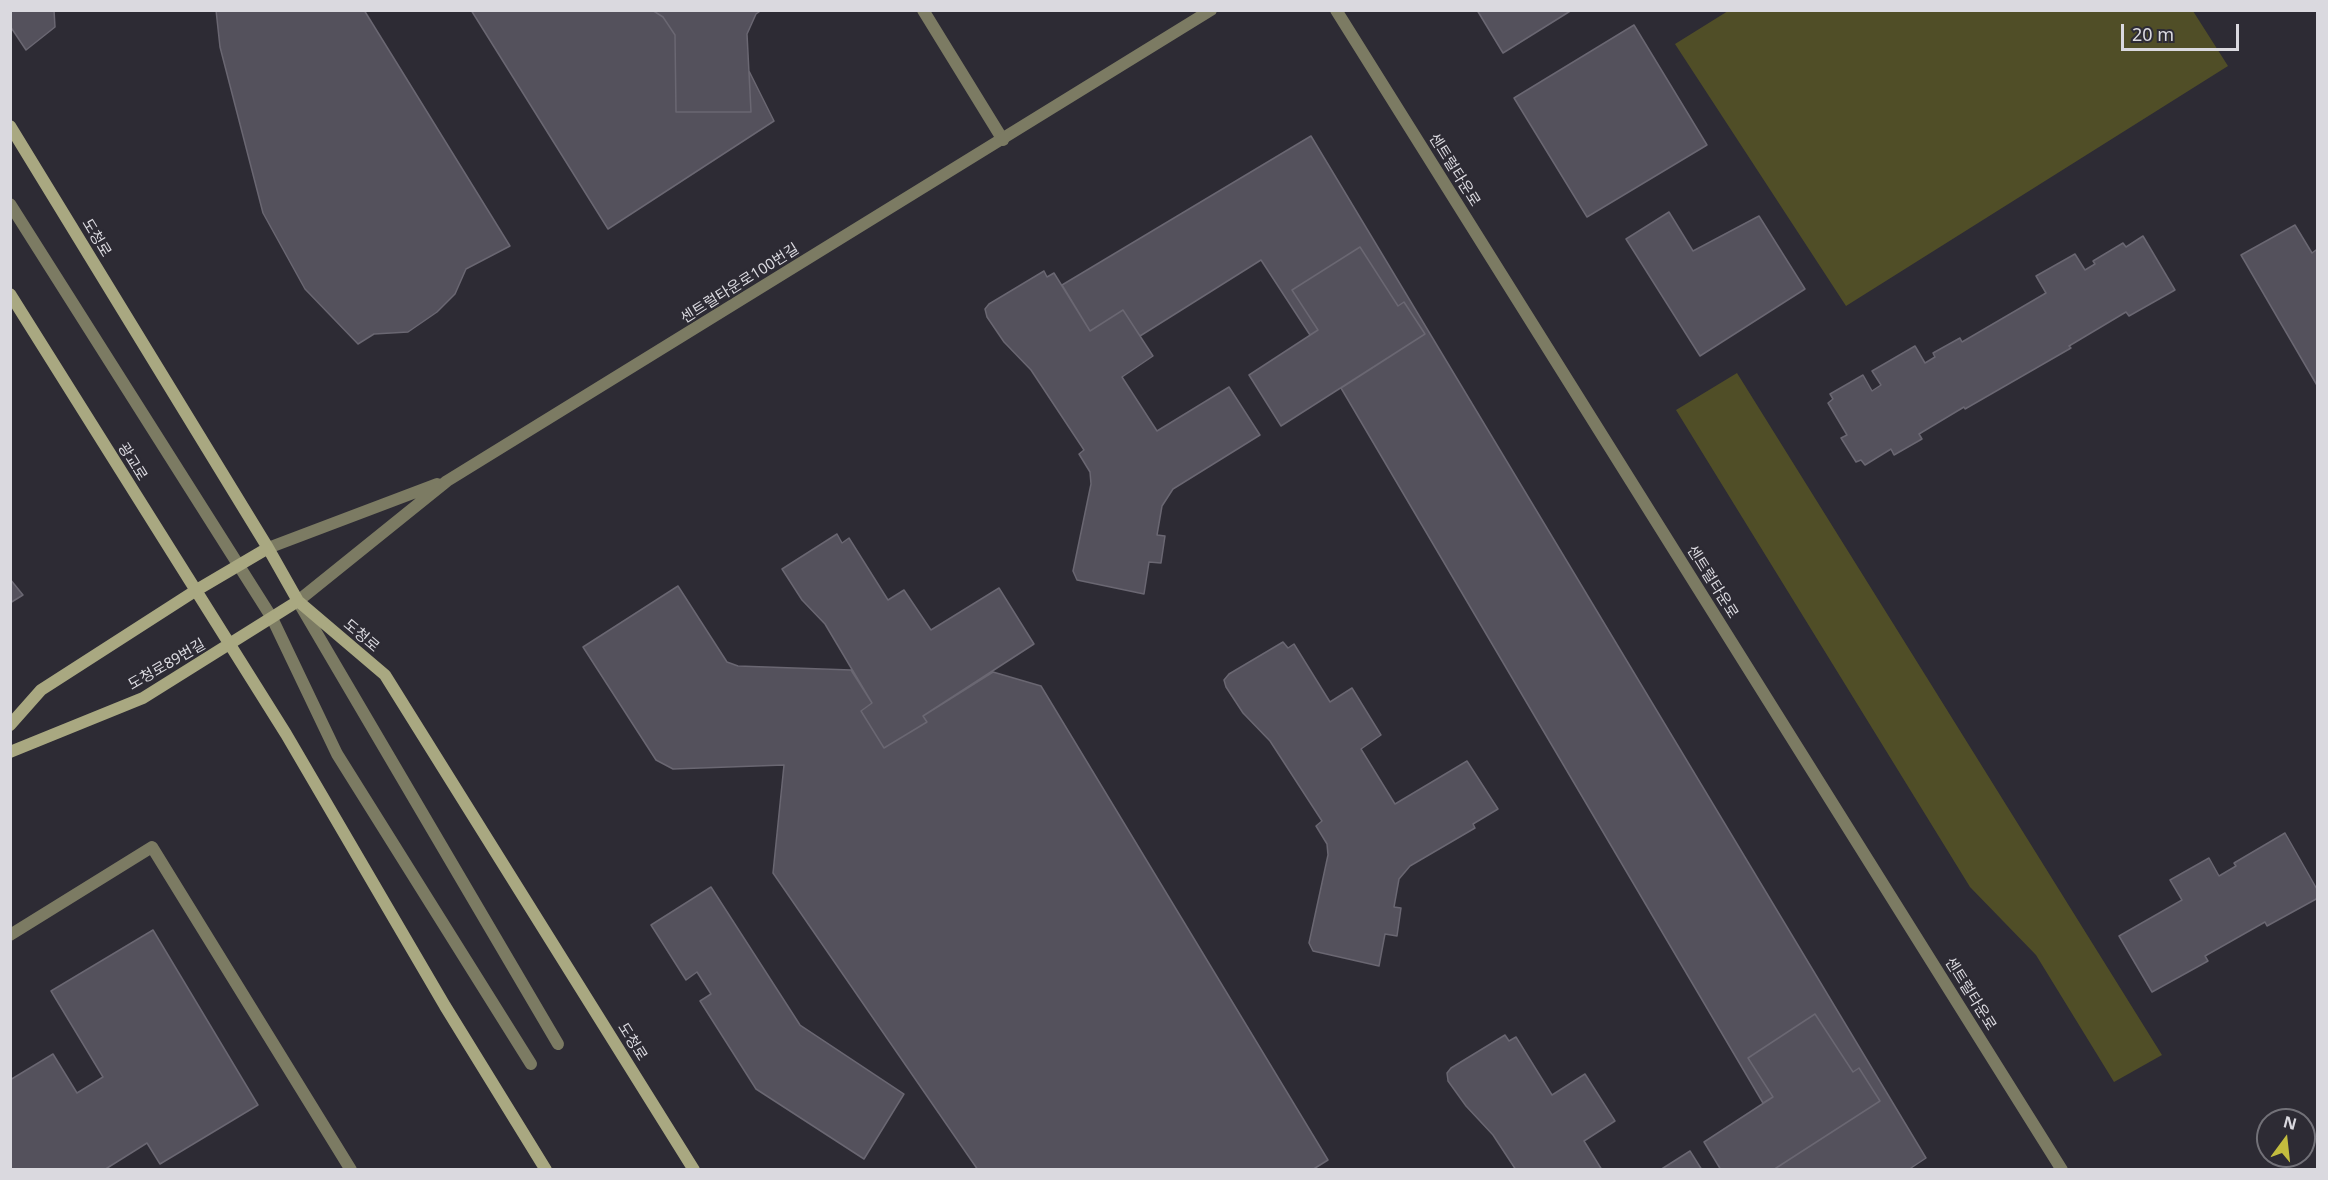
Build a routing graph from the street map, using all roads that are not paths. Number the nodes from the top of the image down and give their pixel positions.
1 (923, 10) edge
2 (1211, 10) edge
3 (1336, 10) edge
4 (10, 126) edge
5 (1003, 140) junction
6 (10, 204) edge
7 (10, 294) edge
8 (447, 481) junction
9 (268, 548) junction
10 (238, 566) junction
11 (195, 591) junction
12 (298, 601) junction
13 (272, 618) junction
14 (230, 645) junction
15 (10, 724) edge
16 (10, 752) edge
17 (10, 935) edge
18 (558, 1044) dead end
19 (531, 1064) dead end
20 (351, 1170) edge
21 (546, 1170) edge
22 (694, 1170) edge
23 (2062, 1170) edge

1 - 5 street
2 - 5 street, 센트럴타운로100번길
3 - 23 street, 센트럴타운로
4 - 9 main road, 도청로
5 - 8 street, 센트럴타운로100번길
6 - 10 street
7 - 11 main road, 광교로
8 - 9 street
8 - 12 street, 센트럴타운로100번길
9 - 10 main road
9 - 12 main road, 도청로
10 - 11 main road
10 - 13 street
11 - 14 main road, 광교로
11 - 15 main road
12 - 13 main road, 도청로89번길
12 - 18 street
12 - 22 main road, 도청로
13 - 14 main road, 도청로89번길
13 - 19 street
14 - 16 main road, 도청로89번길
14 - 21 main road
17 - 20 street

